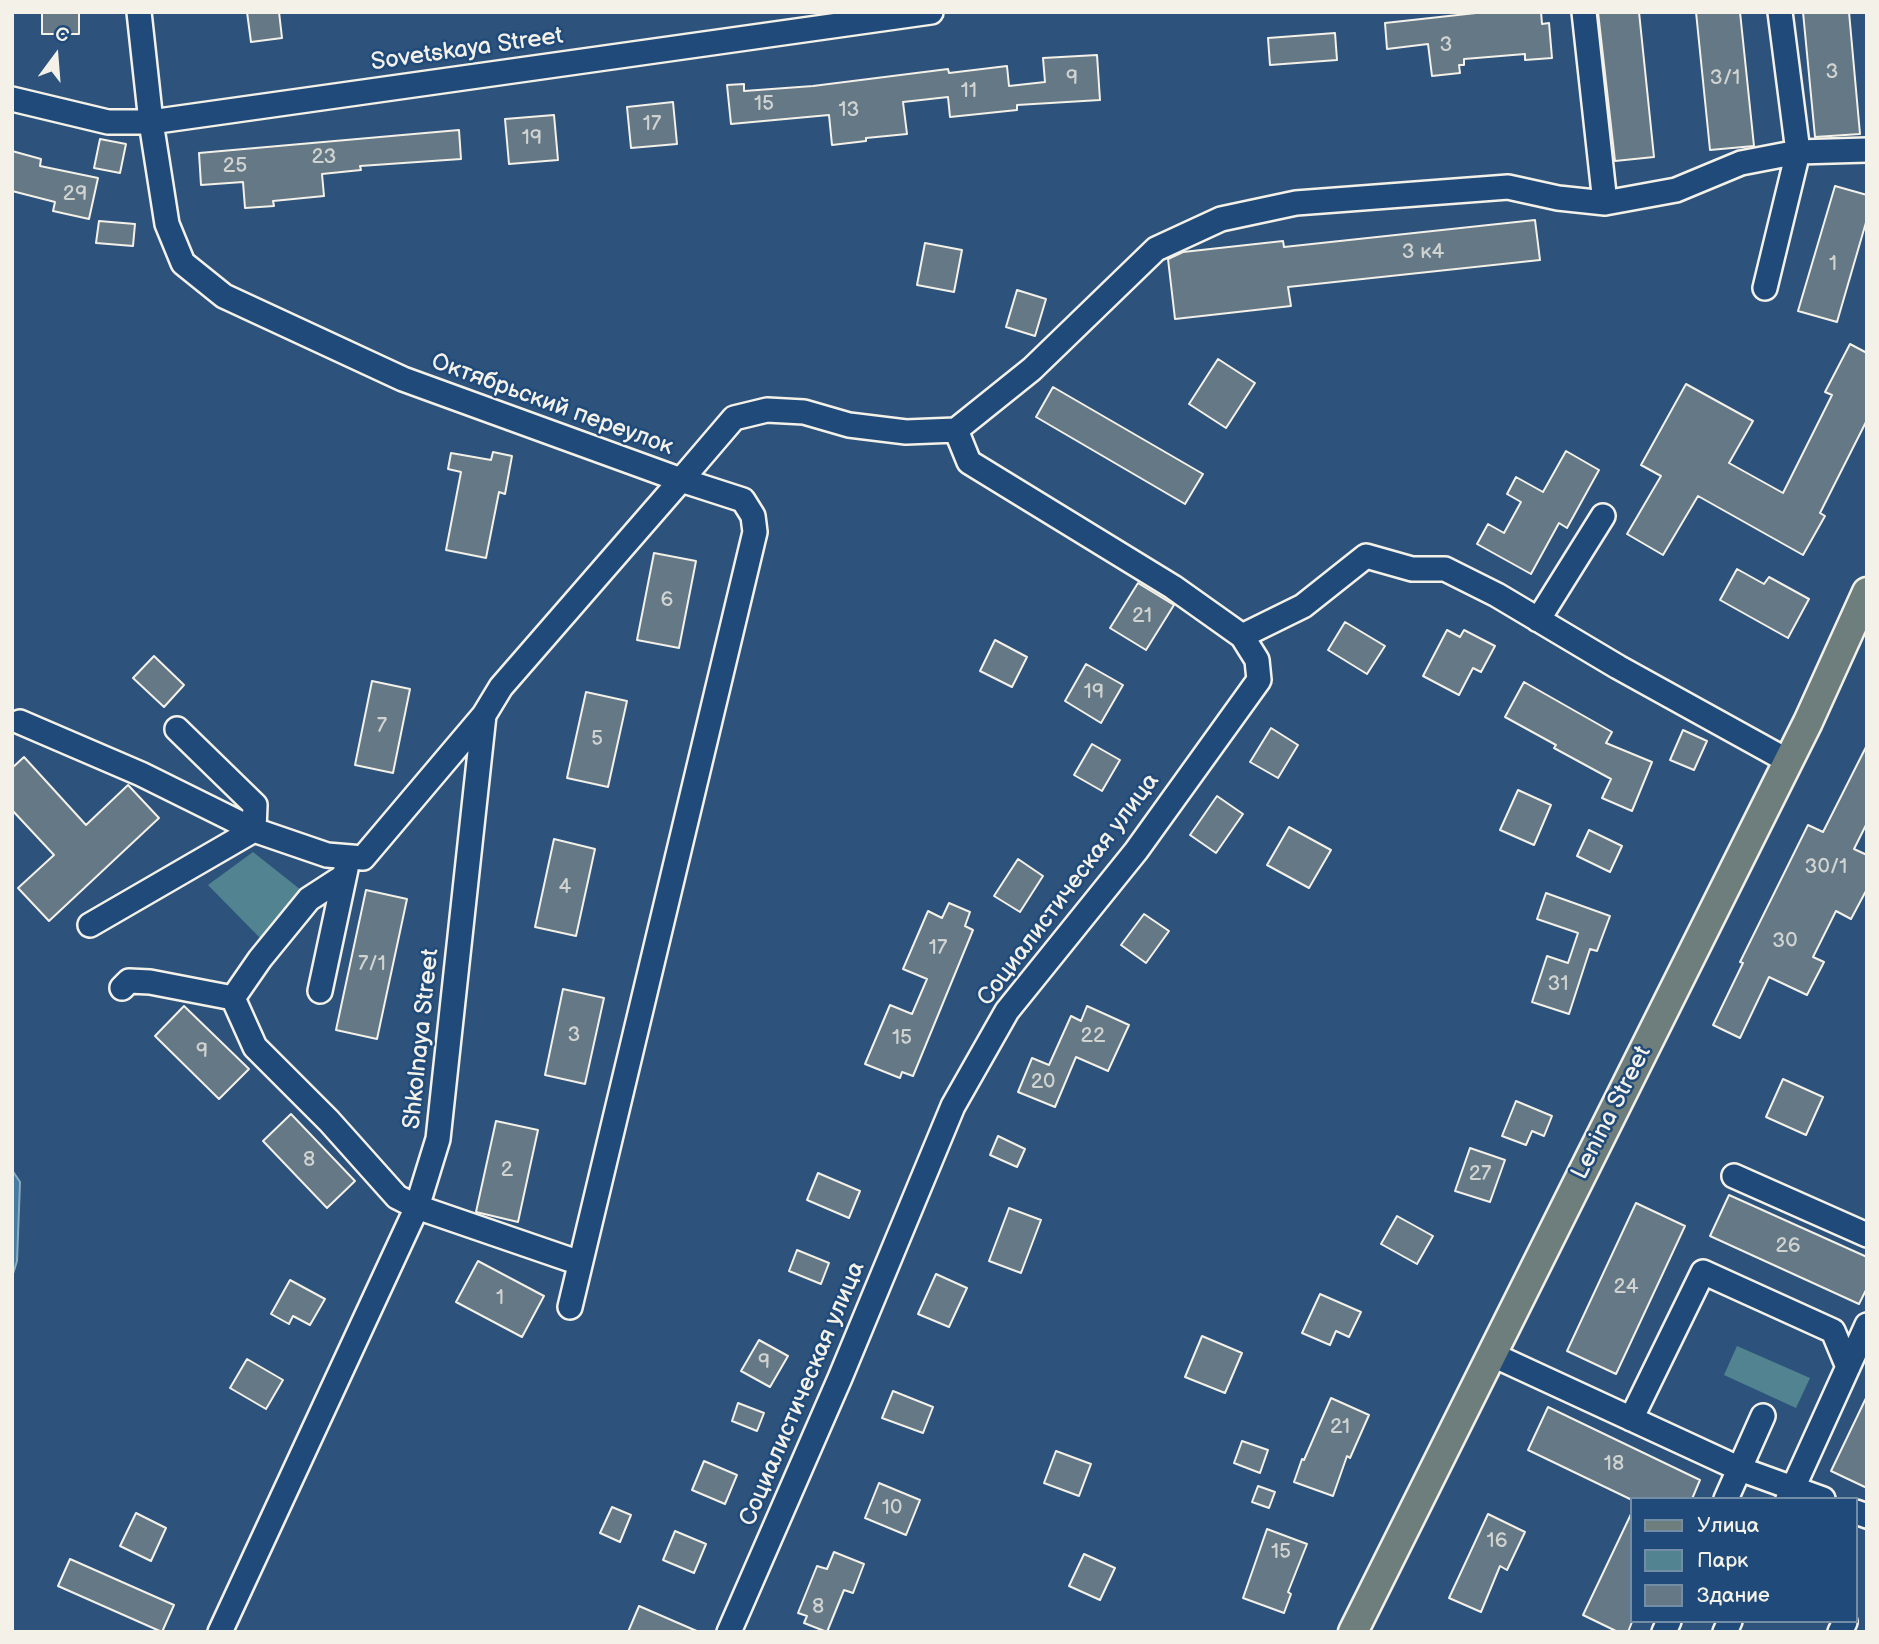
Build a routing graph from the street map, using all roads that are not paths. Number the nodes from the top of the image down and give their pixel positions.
1 (138, 12) edge
2 (931, 12) edge
3 (1584, 12) edge
4 (1780, 12) edge
5 (12, 99) edge
6 (151, 122) junction
7 (1867, 150) edge
8 (1798, 152) junction
9 (1605, 203) junction
10 (1765, 288) dead end
11 (956, 430) junction
12 (681, 480) junction
13 (1603, 516) dead end
14 (1867, 592) edge
15 (1538, 620) junction
16 (1242, 636) junction
17 (484, 715) junction
18 (20, 722) dead end
19 (177, 729) dead end
20 (1788, 761) junction
21 (254, 830) junction
22 (347, 867) junction
23 (90, 925) dead end
24 (122, 988) dead end
25 (320, 991) dead end
26 (233, 998) junction
27 (1734, 1176) dead end
28 (417, 1207) junction
29 (1867, 1235) edge
30 (580, 1263) junction
31 (570, 1307) dead end
32 (1867, 1325) edge
33 (1491, 1354) junction
34 (1848, 1367) junction
35 (1763, 1416) dead end
36 (1631, 1419) junction
37 (1740, 1469) junction
38 (1791, 1493) edge
39 (1727, 1497) edge
40 (1812, 1497) edge
41 (220, 1632) edge
42 (729, 1632) edge
43 (1353, 1632) edge

1 - 6 street, Октябрьский переулок
2 - 6 street, Sovetskaya Street
3 - 9 street
4 - 8 street
5 - 6 street, Sovetskaya Street
6 - 12 street, Октябрьский переулок
7 - 8 street
8 - 9 street
8 - 10 street
9 - 11 street
11 - 12 street, Октябрьский переулок
11 - 16 street, Социалистическая улица
12 - 17 street, Shkolnaya Street
12 - 30 street
13 - 15 street
14 - 20 main road, Lenina Street
15 - 16 street
15 - 20 street
16 - 42 street, Социалистическая улица
17 - 22 street
17 - 28 street, Shkolnaya Street
18 - 21 street
19 - 21 street
20 - 33 main road, Lenina Street
21 - 22 street
21 - 23 street
22 - 25 street
22 - 26 street
24 - 26 street
26 - 28 street
27 - 29 street
28 - 30 street
28 - 41 street, Shkolnaya Street
30 - 31 street
32 - 34 street
33 - 36 street
33 - 43 main road, Lenina Street
34 - 36 street
34 - 38 street
35 - 37 street
36 - 37 street
37 - 38 street
37 - 39 street
38 - 40 street

